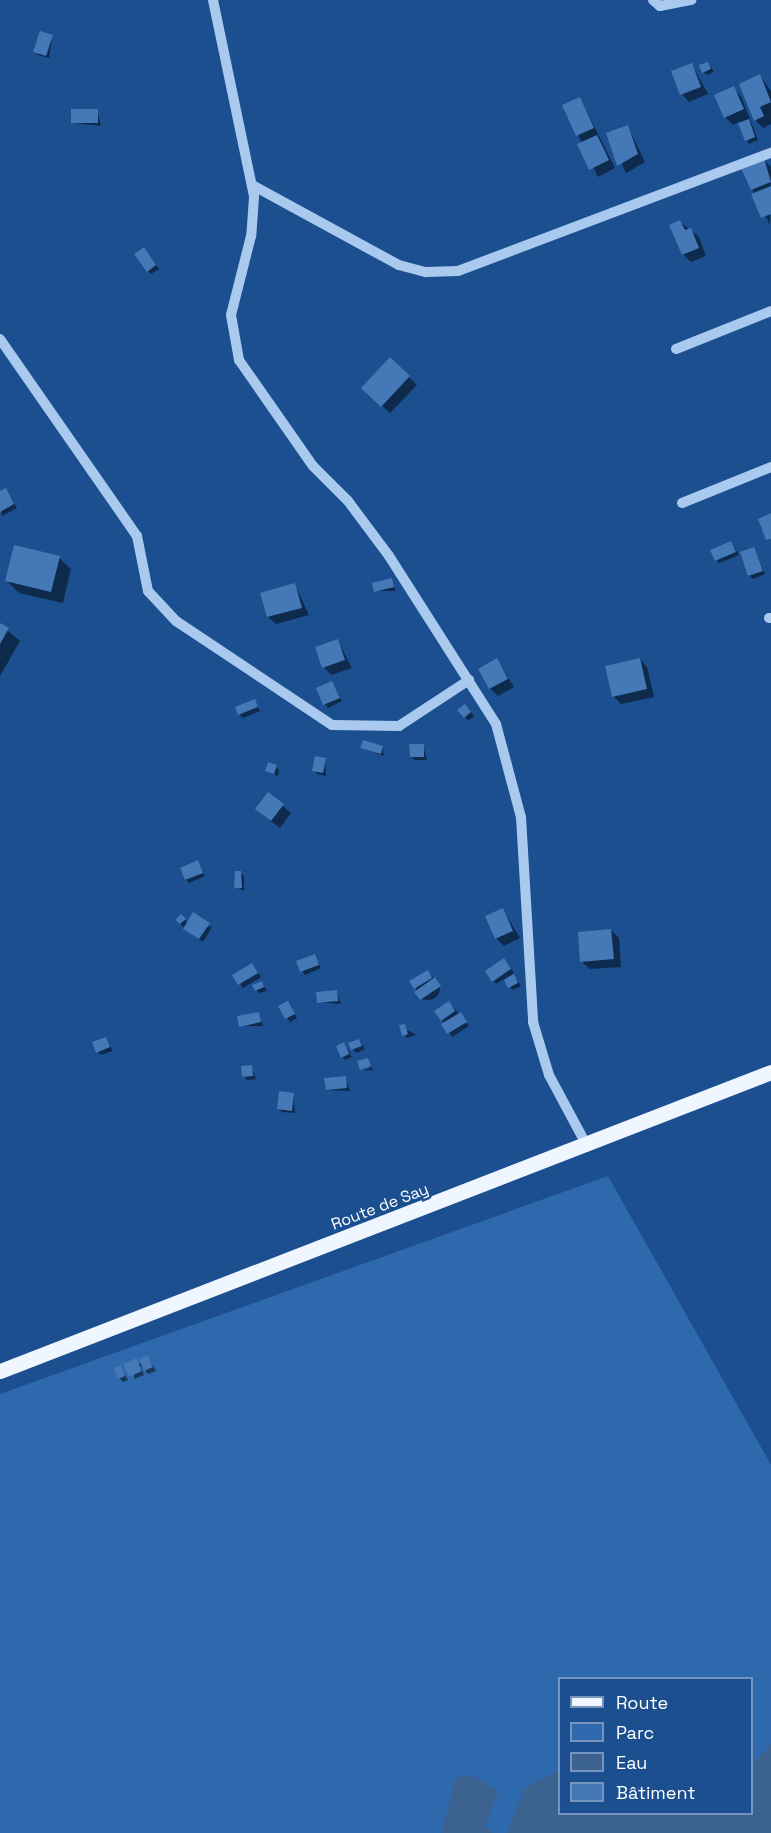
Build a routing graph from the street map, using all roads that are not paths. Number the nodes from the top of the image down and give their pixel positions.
1 (213, 0) edge
2 (653, 0) edge
3 (691, 0) edge
4 (771, 153) edge
5 (252, 185) junction
6 (771, 311) edge
7 (0, 339) edge
8 (676, 349) dead end
9 (771, 467) edge
10 (682, 503) dead end
11 (469, 680) junction
12 (771, 1072) edge
13 (587, 1146) junction
14 (0, 1371) edge

1 - 5 street
2 - 3 street
4 - 5 street
5 - 11 street
6 - 8 street
7 - 11 street
9 - 10 street
11 - 13 street
12 - 13 main road, Route de Say
13 - 14 main road, Route de Say

